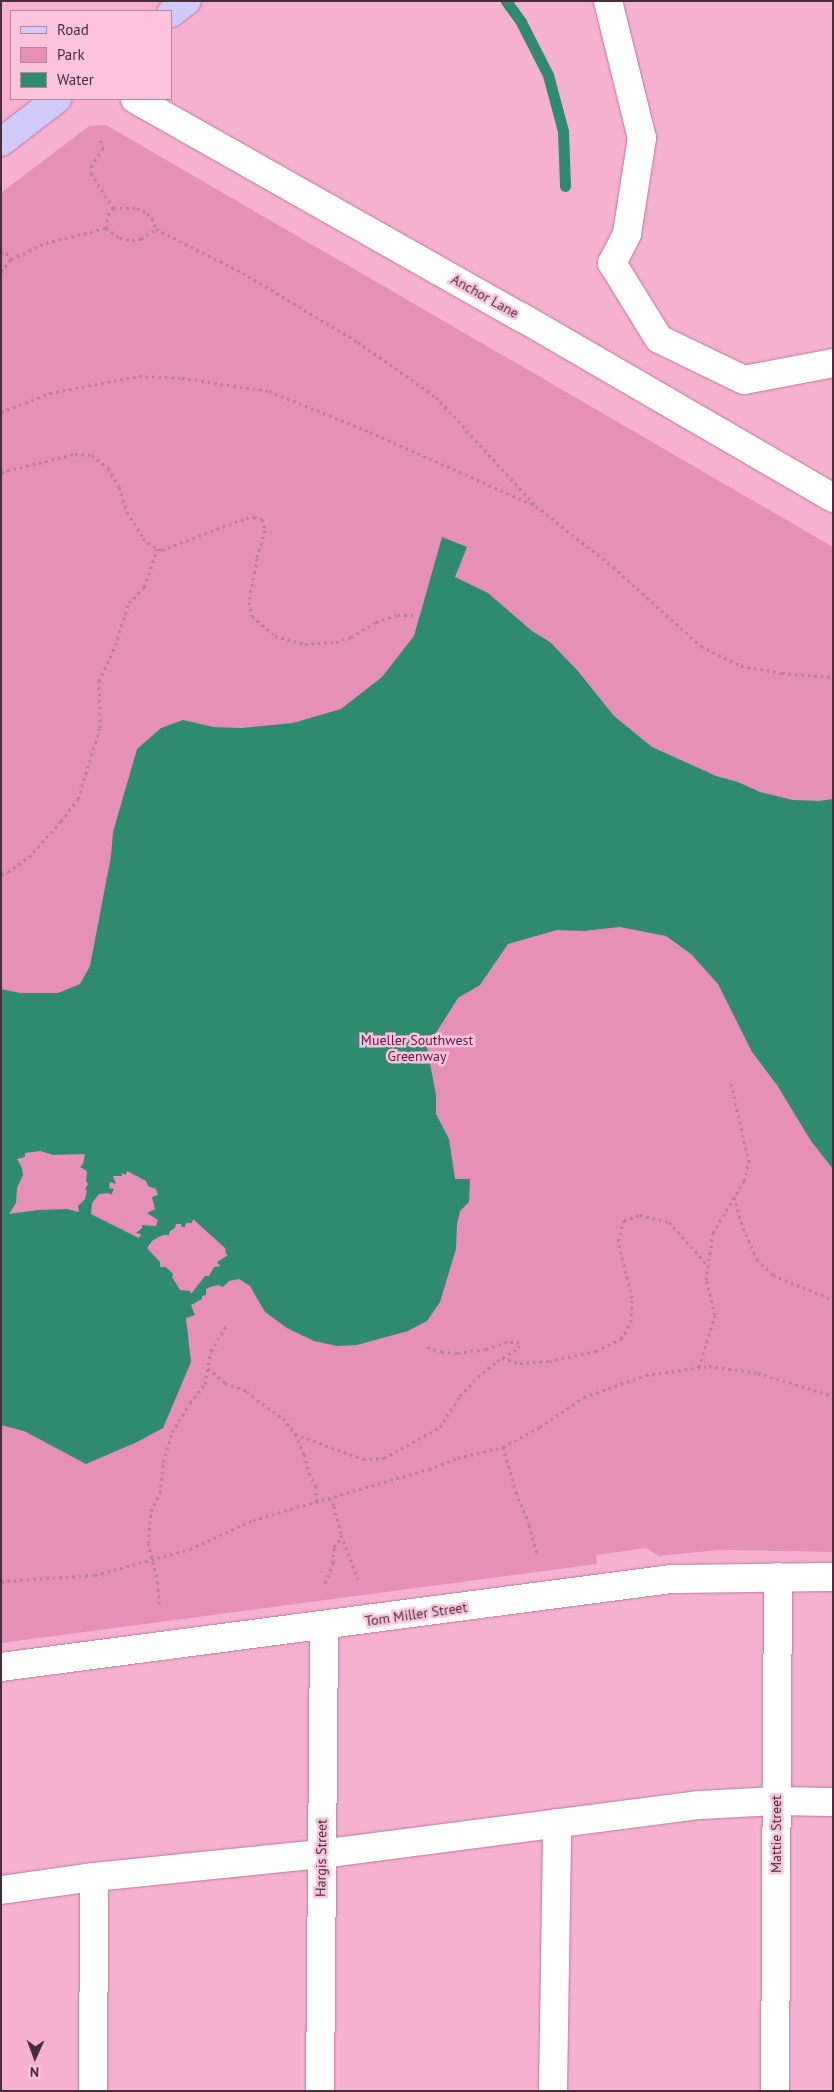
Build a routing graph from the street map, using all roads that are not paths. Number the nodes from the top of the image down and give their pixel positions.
1 (187, 1) edge
2 (608, 1) edge
3 (172, 11) edge
4 (56, 100) edge
5 (137, 100) edge
6 (1, 142) edge
7 (833, 363) edge
8 (833, 498) edge
9 (778, 1577) junction
10 (833, 1577) edge
11 (324, 1626) junction
12 (1, 1667) edge
13 (776, 1800) junction
14 (833, 1802) edge
15 (557, 1823) junction
16 (321, 1854) junction
17 (94, 1878) junction
18 (1, 1890) edge
19 (93, 2091) edge
20 (320, 2091) edge
21 (553, 2091) edge
22 (775, 2091) edge

1 - 3 main road
2 - 7 street
4 - 6 main road
5 - 8 street, Anchor Lane
9 - 10 street, Tom Miller Street
9 - 11 street, Tom Miller Street
9 - 13 street, Mattie Street
11 - 12 street, Tom Miller Street
11 - 16 street, Hargis Street
13 - 14 street
13 - 15 street
13 - 22 street, Mattie Street
15 - 16 street
15 - 21 street
16 - 17 street
16 - 20 street, Hargis Street
17 - 18 street
17 - 19 street

